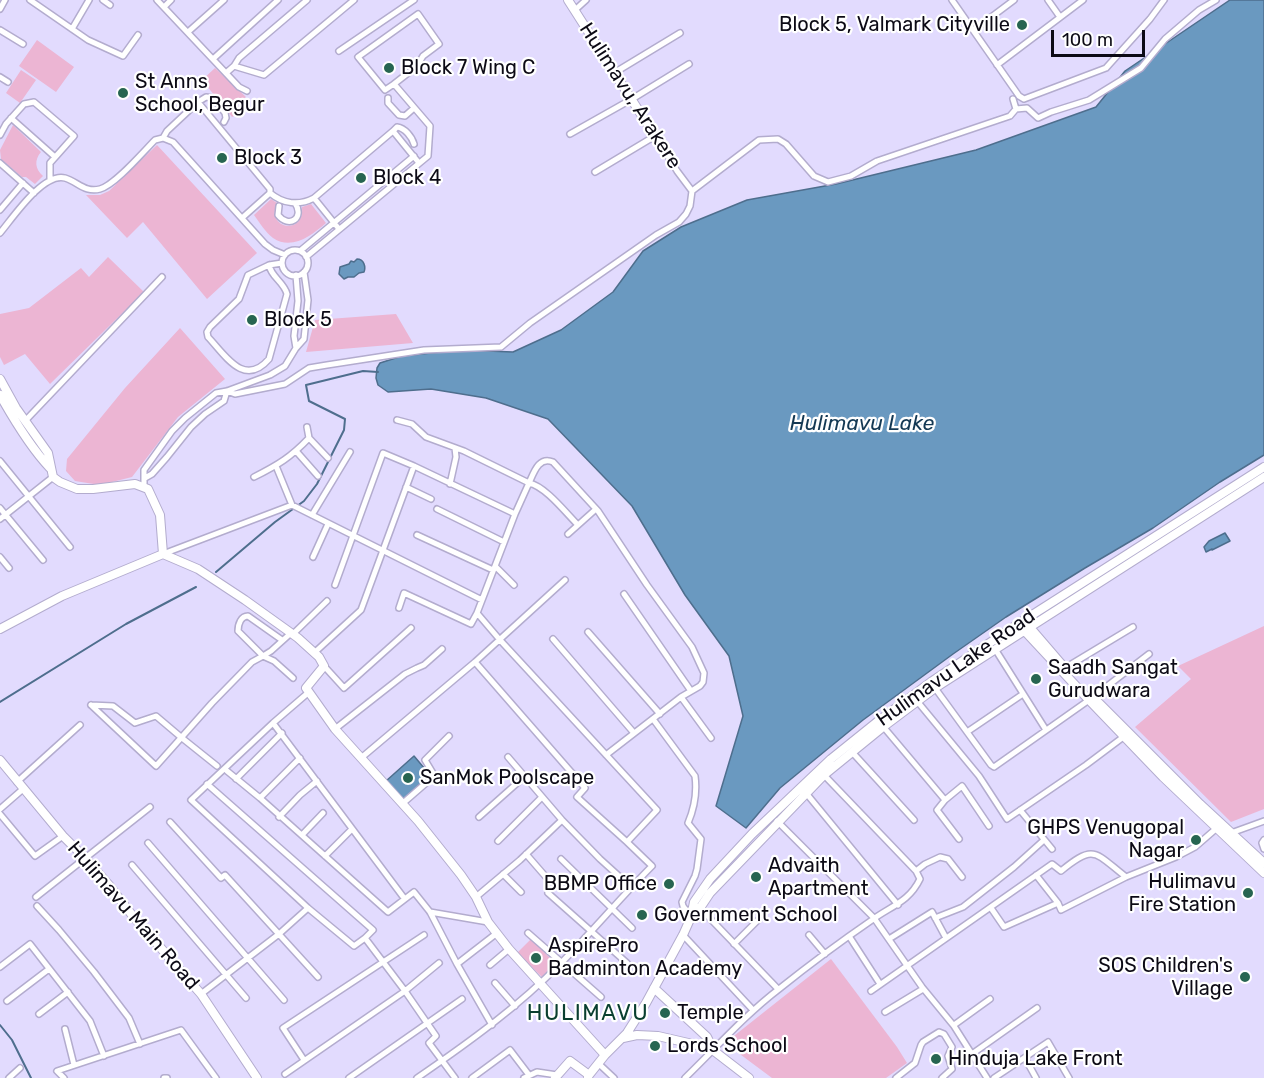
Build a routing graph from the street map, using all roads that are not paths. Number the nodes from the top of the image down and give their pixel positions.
1 (30, 0) edge
2 (89, 0) edge
3 (103, 0) edge
4 (157, 0) edge
5 (171, 0) edge
6 (224, 0) edge
7 (278, 0) edge
8 (307, 0) edge
9 (354, 0) edge
10 (414, 0) edge
11 (568, 0) edge
12 (586, 0) edge
13 (952, 0) edge
14 (1014, 0) edge
15 (1048, 0) edge
16 (1083, 0) edge
17 (1164, 0) edge
18 (1216, 0) edge
19 (3, 1) edge
20 (110, 5) dead end
21 (164, 7) junction
22 (0, 9) edge
23 (575, 10) junction
24 (1060, 17) junction
25 (72, 29) junction
26 (0, 30) edge
27 (974, 30) junction
28 (188, 32) junction
29 (680, 33) dead end
30 (138, 35) dead end
31 (23, 44) dead end
32 (339, 51) dead end
33 (213, 59) junction
34 (689, 64) dead end
35 (997, 65) junction
36 (234, 66) junction
37 (614, 72) junction
38 (226, 73) junction
39 (0, 77) edge
40 (8, 82) dead end
41 (394, 84) junction
42 (248, 91) dead end
43 (388, 98) dead end
44 (632, 99) junction
45 (1012, 99) dead end
46 (198, 102) junction
47 (414, 108) junction
48 (1016, 109) junction
49 (11, 118) junction
50 (224, 122) dead end
51 (393, 130) junction
52 (570, 134) dead end
53 (0, 135) edge
54 (655, 136) junction
55 (164, 138) junction
56 (414, 144) dead end
57 (662, 147) joint
58 (414, 156) junction
59 (55, 157) junction
60 (0, 163) edge
61 (419, 163) junction
62 (595, 172) dead end
63 (50, 180) junction
64 (23, 183) junction
65 (692, 191) junction
66 (34, 193) junction
67 (270, 193) junction
68 (314, 198) junction
69 (295, 203) junction
70 (279, 206) dead end
71 (0, 210) edge
72 (242, 218) junction
73 (334, 223) junction
74 (339, 229) junction
75 (0, 234) edge
76 (300, 251) junction
77 (285, 255) junction
78 (306, 257) junction
79 (282, 263) junction
80 (269, 265) junction
81 (285, 270) junction
82 (270, 272) junction
83 (304, 272) junction
84 (296, 276) junction
85 (162, 277) dead end
86 (296, 348) junction
87 (0, 379) edge
88 (227, 391) junction
89 (0, 395) edge
90 (397, 420) dead end
91 (22, 424) junction
92 (308, 427) dead end
93 (309, 438) junction
94 (455, 448) junction
95 (297, 451) junction
96 (350, 452) dead end
97 (328, 458) dead end
98 (0, 461) edge
99 (276, 466) junction
100 (414, 466) junction
101 (1264, 467) edge
102 (52, 473) junction
103 (318, 476) dead end
104 (254, 477) dead end
105 (1264, 477) edge
106 (145, 478) junction
107 (529, 483) junction
108 (450, 484) junction
109 (144, 487) junction
110 (406, 487) junction
111 (28, 497) junction
112 (431, 499) dead end
113 (294, 507) junction
114 (0, 508) edge
115 (437, 509) dead end
116 (596, 509) junction
117 (514, 514) junction
118 (312, 515) junction
119 (3, 517) edge
120 (328, 524) junction
121 (578, 525) junction
122 (568, 534) dead end
123 (353, 535) junction
124 (417, 535) dead end
125 (504, 542) junction
126 (70, 547) dead end
127 (383, 550) junction
128 (163, 554) junction
129 (0, 557) edge
130 (312, 557) dead end
131 (43, 560) dead end
132 (9, 568) dead end
133 (494, 568) junction
134 (565, 580) dead end
135 (335, 585) dead end
136 (514, 585) dead end
137 (624, 594) dead end
138 (482, 600) junction
139 (327, 601) dead end
140 (399, 608) dead end
141 (477, 613) junction
142 (1024, 626) junction
143 (1133, 627) dead end
144 (0, 628) edge
145 (411, 628) dead end
146 (588, 632) dead end
147 (292, 633) junction
148 (553, 639) dead end
149 (282, 640) junction
150 (500, 640) junction
151 (442, 649) dead end
152 (995, 649) junction
153 (314, 653) junction
154 (1149, 654) dead end
155 (263, 656) junction
156 (475, 662) junction
157 (324, 666) junction
158 (1065, 668) junction
159 (293, 678) dead end
160 (935, 688) junction
161 (691, 691) junction
162 (309, 692) junction
163 (1023, 694) junction
164 (681, 697) junction
165 (1091, 699) junction
166 (917, 701) junction
167 (660, 714) junction
168 (653, 719) junction
169 (273, 723) junction
170 (881, 724) junction
171 (80, 725) dead end
172 (335, 729) junction
173 (1046, 730) junction
174 (966, 732) junction
175 (282, 733) junction
176 (634, 733) junction
177 (1126, 735) junction
178 (449, 736) dead end
179 (182, 738) junction
180 (711, 738) dead end
181 (852, 752) junction
182 (606, 755) junction
183 (508, 757) dead end
184 (300, 758) junction
185 (361, 758) junction
186 (0, 760) edge
187 (217, 766) dead end
188 (227, 771) dead end
189 (824, 775) junction
190 (524, 777) junction
191 (236, 779) junction
192 (317, 781) junction
193 (17, 782) junction
194 (207, 784) junction
195 (23, 789) junction
196 (806, 793) junction
197 (542, 797) junction
198 (260, 798) junction
199 (945, 800) junction
200 (402, 804) junction
201 (150, 807) dead end
202 (1020, 810) junction
203 (0, 812) edge
204 (323, 813) dead end
205 (279, 817) junction
206 (479, 817) dead end
207 (775, 819) junction
208 (562, 820) junction
209 (914, 820) dead end
210 (1264, 821) edge
211 (170, 822) dead end
212 (989, 826) dead end
213 (1219, 826) junction
214 (352, 829) junction
215 (1231, 833) junction
216 (302, 835) junction
217 (63, 836) junction
218 (959, 839) dead end
219 (1044, 840) junction
220 (1264, 840) edge
221 (498, 841) dead end
222 (627, 842) junction
223 (148, 843) dead end
224 (1052, 849) dead end
225 (1264, 849) edge
226 (526, 854) junction
227 (325, 856) junction
228 (86, 859) junction
229 (561, 859) dead end
230 (1264, 863) edge
231 (132, 866) dead end
232 (916, 871) junction
233 (1264, 873) edge
234 (503, 874) junction
235 (1036, 875) junction
236 (546, 877) dead end
237 (962, 877) dead end
238 (1126, 877) junction
239 (631, 886) junction
240 (521, 892) dead end
241 (548, 893) dead end
242 (36, 897) dead end
243 (476, 897) junction
244 (404, 898) junction
245 (1058, 903) junction
246 (898, 905) junction
247 (37, 906) dead end
248 (308, 908) junction
249 (700, 908) junction
250 (991, 908) junction
251 (611, 909) junction
252 (430, 912) junction
253 (691, 917) junction
254 (874, 918) junction
255 (935, 918) junction
256 (758, 920) dead end
257 (488, 922) junction
258 (632, 928) dead end
259 (591, 931) junction
260 (496, 933) junction
261 (528, 933) dead end
262 (279, 934) junction
263 (682, 934) junction
264 (424, 935) dead end
265 (808, 935) dead end
266 (849, 936) junction
267 (365, 938) junction
268 (946, 938) junction
269 (888, 939) junction
270 (734, 944) junction
271 (509, 949) junction
272 (825, 954) junction
273 (247, 959) junction
274 (383, 962) junction
275 (439, 963) dead end
276 (561, 963) junction
277 (627, 963) dead end
278 (457, 964) junction
279 (490, 964) dead end
280 (907, 965) junction
281 (0, 968) edge
282 (49, 969) junction
283 (227, 974) junction
284 (318, 977) dead end
285 (495, 983) dead end
286 (540, 984) junction
287 (879, 984) junction
288 (654, 988) junction
289 (778, 989) junction
290 (923, 989) junction
291 (405, 991) junction
292 (871, 991) dead end
293 (68, 992) junction
294 (201, 994) junction
295 (601, 997) dead end
296 (246, 998) dead end
297 (462, 999) dead end
298 (990, 999) dead end
299 (284, 1000) dead end
300 (7, 1001) dead end
301 (515, 1006) junction
302 (1037, 1008) dead end
303 (753, 1010) junction
304 (885, 1012) dead end
305 (39, 1014) dead end
306 (427, 1024) junction
307 (492, 1025) junction
308 (954, 1025) junction
309 (65, 1029) dead end
310 (623, 1038) junction
311 (140, 1044) junction
312 (714, 1051) junction
313 (972, 1054) junction
314 (605, 1055) junction
315 (104, 1056) junction
316 (1024, 1058) junction
317 (304, 1060) junction
318 (442, 1061) junction
319 (599, 1064) junction
320 (74, 1065) junction
321 (20, 1068) dead end
322 (285, 1074) dead end
323 (526, 1076) edge
324 (556, 1077) edge
325 (590, 1077) edge
326 (9, 1078) edge
327 (64, 1078) edge
328 (216, 1078) edge
329 (257, 1078) edge
330 (349, 1078) edge
331 (417, 1078) edge
332 (455, 1078) edge
333 (472, 1078) edge
334 (614, 1078) edge
335 (685, 1078) edge
336 (749, 1078) edge
337 (896, 1078) edge
338 (942, 1078) edge
339 (987, 1078) edge
340 (994, 1078) edge
341 (1036, 1078) edge
342 (1069, 1078) edge

1 - 25 street
2 - 25 street
3 - 20 street
4 - 21 street
5 - 21 street
6 - 28 street
7 - 33 street
8 - 36 street
9 - 36 street
10 - 32 street
11 - 23 main road, Hulimavu, Arakere
12 - 23 street
13 - 27 street
14 - 27 street
15 - 24 street
16 - 24 street
17 - 35 street
18 - 48 street
19 - 22 street
21 - 28 street
23 - 37 main road, Hulimavu, Arakere
24 - 35 street
25 - 30 street
26 - 31 street
27 - 35 street
28 - 33 street
29 - 37 street
33 - 38 street
34 - 44 street
36 - 38 street
37 - 44 main road, Hulimavu, Arakere
38 - 42 street
39 - 40 street
41 - 41 street
41 - 47 street
43 - 47 street
44 - 52 street
44 - 54 main road, Hulimavu, Arakere
45 - 48 street
46 - 50 street
46 - 55 street
46 - 67 street
47 - 61 street
48 - 65 street
49 - 53 street
49 - 59 street
49 - 59 street
51 - 56 street
51 - 58 street
51 - 68 street
54 - 57 main road, Hulimavu, Arakere
54 - 62 street
55 - 63 street
55 - 72 street
57 - 65 street, Hulimavu, Arakere
58 - 61 street
58 - 73 street
59 - 63 street
60 - 64 street
61 - 74 street
63 - 66 street
64 - 66 street
64 - 71 street
65 - 88 street
66 - 75 street
67 - 69 street
67 - 72 street
68 - 69 street
68 - 73 street
69 - 70 street
72 - 77 street
73 - 74 street
73 - 76 street
74 - 78 street
76 - 77 street
76 - 78 street
77 - 79 street
78 - 83 street
79 - 80 street
79 - 81 street
80 - 82 street
80 - 82 street
81 - 82 street
81 - 84 street
83 - 84 street
83 - 86 street
84 - 86 street
85 - 91 street
86 - 88 street
87 - 91 main road
88 - 106 street
88 - 106 street
89 - 91 main road
90 - 94 street
91 - 102 main road
92 - 93 street
93 - 95 street
93 - 97 street
94 - 107 street
94 - 108 street
95 - 99 street
95 - 103 street
96 - 118 street
98 - 111 street
99 - 104 street
99 - 113 street
100 - 108 street
100 - 110 street
100 - 123 street
101 - 142 main road, Hulimavu Lake Road
102 - 109 main road
102 - 111 street
105 - 142 main road, Hulimavu Lake Road
106 - 109 street
107 - 116 street
107 - 117 street
107 - 121 street
108 - 117 street
109 - 128 main road
110 - 112 street
110 - 127 street
111 - 119 street
111 - 126 street
113 - 118 street
113 - 128 street
114 - 119 street
115 - 125 street
116 - 121 street
116 - 161 street
117 - 125 street
118 - 120 street
119 - 131 street
120 - 123 street
120 - 130 street
121 - 122 street
123 - 127 street
123 - 135 street
124 - 133 street
125 - 133 street
127 - 138 street
127 - 153 street
128 - 144 main road
128 - 147 main road
129 - 132 street
133 - 136 street
133 - 138 street
134 - 150 street
137 - 161 street
138 - 141 street
139 - 147 street
140 - 141 street
141 - 150 street
142 - 152 main road, Hulimavu Lake Road
142 - 158 main road
142 - 165 main road
142 - 170 main road, Hulimavu Lake Road
143 - 158 street
145 - 157 street
146 - 167 street
147 - 149 street
147 - 153 main road
148 - 176 street
149 - 155 street
149 - 155 street
150 - 156 street
150 - 182 street
151 - 172 street
152 - 160 main road, Hulimavu Lake Road
152 - 163 street
153 - 157 main road
154 - 165 street
155 - 159 street
155 - 179 street
156 - 185 street
156 - 222 street
157 - 162 main road
158 - 165 main road
160 - 166 main road, Hulimavu Lake Road
160 - 174 street
161 - 164 street
162 - 169 street
162 - 172 main road
163 - 173 street
163 - 174 street
164 - 167 street
164 - 180 street
165 - 173 street
165 - 177 main road
166 - 170 main road, Hulimavu Lake Road
166 - 202 street
167 - 168 street
168 - 176 street
168 - 253 street
169 - 175 street
169 - 194 street
170 - 181 main road, Hulimavu Lake Road
170 - 199 street
170 - 207 main road, Hulimavu Lake Road
171 - 193 street
172 - 185 main road
173 - 174 street
175 - 184 street
175 - 191 street
176 - 182 street
177 - 202 street
177 - 213 main road
178 - 200 street
179 - 179 street
179 - 187 street
181 - 189 main road, Hulimavu Lake Road
181 - 209 street
182 - 222 street
183 - 190 street
184 - 192 street
184 - 198 street
185 - 200 main road
186 - 193 main road, Hulimavu Main Road
188 - 191 street
189 - 196 main road, Hulimavu Lake Road
189 - 232 street
190 - 197 street
190 - 206 street
191 - 198 street
192 - 205 street
192 - 214 street
193 - 195 main road, Hulimavu Main Road
194 - 248 street
194 - 267 street
195 - 203 street
195 - 217 main road, Hulimavu Main Road
196 - 207 main road, Hulimavu Lake Road
196 - 246 street
197 - 208 street
197 - 221 street
198 - 205 street
199 - 212 street
199 - 218 street
200 - 243 main road
201 - 228 street
202 - 219 street
203 - 217 street
204 - 216 street
205 - 216 street
207 - 249 main road, Hulimavu Lake Road
207 - 253 main road, Hulimavu Lake Road
207 - 254 street
208 - 226 street
208 - 239 street
210 - 215 street
211 - 262 street
213 - 215 main road
213 - 233 main road
213 - 238 street
214 - 227 street
214 - 244 street
215 - 230 main road
216 - 227 street
217 - 228 main road, Hulimavu Main Road
219 - 224 street
219 - 255 street
220 - 225 street
222 - 239 street
223 - 273 street
226 - 234 street
226 - 236 street
227 - 244 street
228 - 242 street
228 - 294 main road, Hulimavu Main Road
229 - 251 street
231 - 283 street
232 - 237 street
232 - 246 street
234 - 240 street
234 - 243 street
235 - 238 street
235 - 245 street
235 - 250 street
238 - 245 street
239 - 251 street
241 - 259 street
243 - 257 main road
244 - 252 street
245 - 250 street
246 - 254 street
247 - 311 street
248 - 262 street
248 - 267 street
249 - 253 main road, Hulimavu Lake Road
249 - 270 street
250 - 268 street
251 - 258 street
251 - 259 street
252 - 257 street
252 - 278 street
253 - 263 main road, Hulimavu Lake Road
254 - 266 street
254 - 269 street
255 - 268 street
255 - 269 street
256 - 270 street
257 - 260 main road
259 - 276 street
259 - 277 street
260 - 271 main road
260 - 278 street
261 - 276 street
262 - 273 street
262 - 284 street
263 - 288 main road, Hulimavu Lake Road
263 - 303 street
264 - 274 street
265 - 272 street
266 - 272 street
266 - 287 street
267 - 274 street
268 - 280 street
269 - 280 street
270 - 289 street
271 - 279 street
271 - 286 main road
272 - 289 street
273 - 283 street
273 - 299 street
274 - 291 street
274 - 317 street
275 - 291 street
276 - 286 street
276 - 295 street
278 - 307 street
280 - 287 street
280 - 290 street
281 - 282 street
282 - 293 street
282 - 300 street
283 - 294 street
283 - 296 street
285 - 301 street
286 - 301 street
286 - 314 main road
287 - 292 street
288 - 310 main road, Hulimavu Lake Road
288 - 312 main road
289 - 303 street
290 - 304 street
290 - 308 street
291 - 306 street
291 - 317 street
293 - 305 street
293 - 315 street
294 - 329 main road, Hulimavu Main Road
297 - 306 street
298 - 308 street
301 - 307 street
302 - 313 street
303 - 312 street
306 - 318 street
306 - 330 street
307 - 318 street
308 - 313 street
309 - 320 street
310 - 312 main road
310 - 314 main road, Hulimavu Lake Road
311 - 315 street
311 - 328 street
312 - 335 street
312 - 336 main road
313 - 339 street
314 - 319 main road
315 - 320 street
316 - 340 street
316 - 341 street
316 - 342 street
317 - 322 street
318 - 331 street
318 - 332 street
319 - 325 main road
319 - 334 street
320 - 327 street
321 - 326 street
323 - 324 street
323 - 333 street
324 - 325 main road
337 - 338 street

